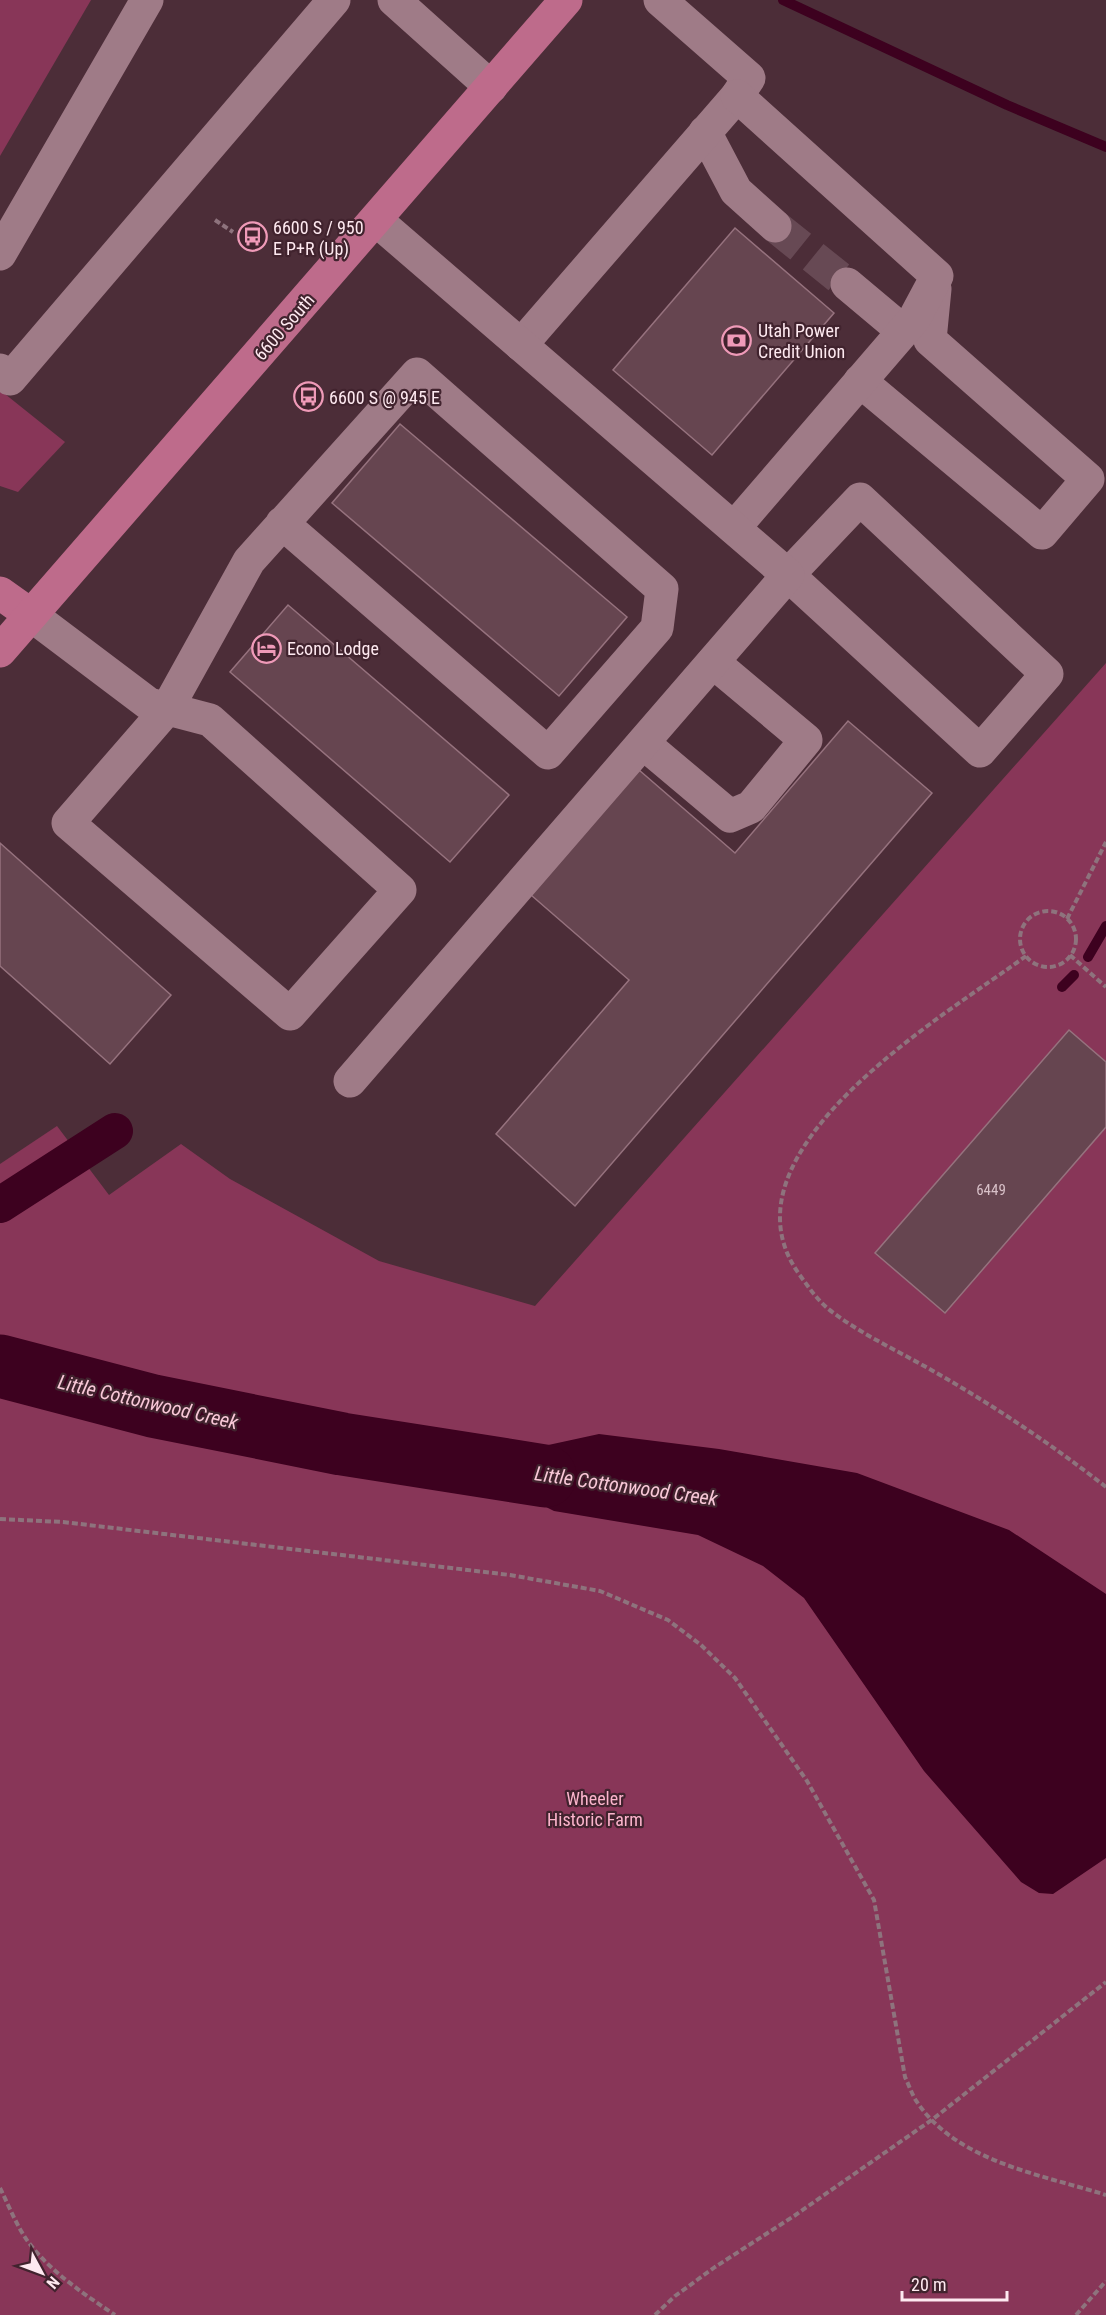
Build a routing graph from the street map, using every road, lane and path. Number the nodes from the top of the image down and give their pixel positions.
1 (147, 0) edge
2 (334, 0) edge
3 (394, 0) edge
4 (566, 0) edge
5 (660, 0) edge
6 (491, 87) junction
7 (737, 96) junction
8 (705, 132) junction
9 (215, 220) dead end
10 (376, 220) junction
11 (775, 226) tunnel mouth
12 (233, 232) dead end
13 (0, 254) edge
14 (937, 276) junction
15 (847, 284) tunnel mouth
16 (903, 331) junction
17 (521, 345) junction
18 (0, 370) edge
19 (860, 381) junction
20 (282, 524) junction
21 (734, 528) junction
22 (788, 575) junction
23 (0, 593) edge
24 (31, 615) junction
25 (0, 651) edge
26 (713, 662) junction
27 (167, 709) junction
28 (643, 743) junction
29 (1106, 842) edge
30 (1067, 918) junction
31 (1070, 955) junction
32 (1026, 956) junction
33 (1106, 987) edge
34 (350, 1081) dead end
35 (1106, 1487) edge
36 (0, 1519) edge
37 (1106, 1982) edge
38 (933, 2119) junction
39 (0, 2188) edge
40 (1106, 2195) edge
41 (1106, 2282) edge
42 (115, 2315) edge
43 (654, 2315) edge
44 (1076, 2315) edge

1 - 13 lane
2 - 18 lane
3 - 6 lane
4 - 6 main road, 6600 South
5 - 7 lane
6 - 10 main road, 6600 South
7 - 8 lane
7 - 14 lane
8 - 11 lane
8 - 17 lane
9 - 12 path
10 - 17 lane
10 - 24 main road, 6600 South
14 - 16 lane
14 - 19 lane
15 - 16 lane
16 - 19 lane
17 - 21 lane
19 - 21 lane
20 - 20 lane
20 - 27 lane
21 - 22 lane
22 - 22 lane
22 - 26 lane
23 - 24 main road
24 - 25 main road, 6600 South
24 - 27 lane
26 - 28 lane
26 - 28 lane
27 - 27 lane
28 - 34 lane
29 - 30 path
30 - 31 path
30 - 32 path
31 - 32 path
31 - 33 path
32 - 35 path
36 - 38 path
37 - 38 path
38 - 40 path
38 - 43 path
39 - 42 path
41 - 44 path

